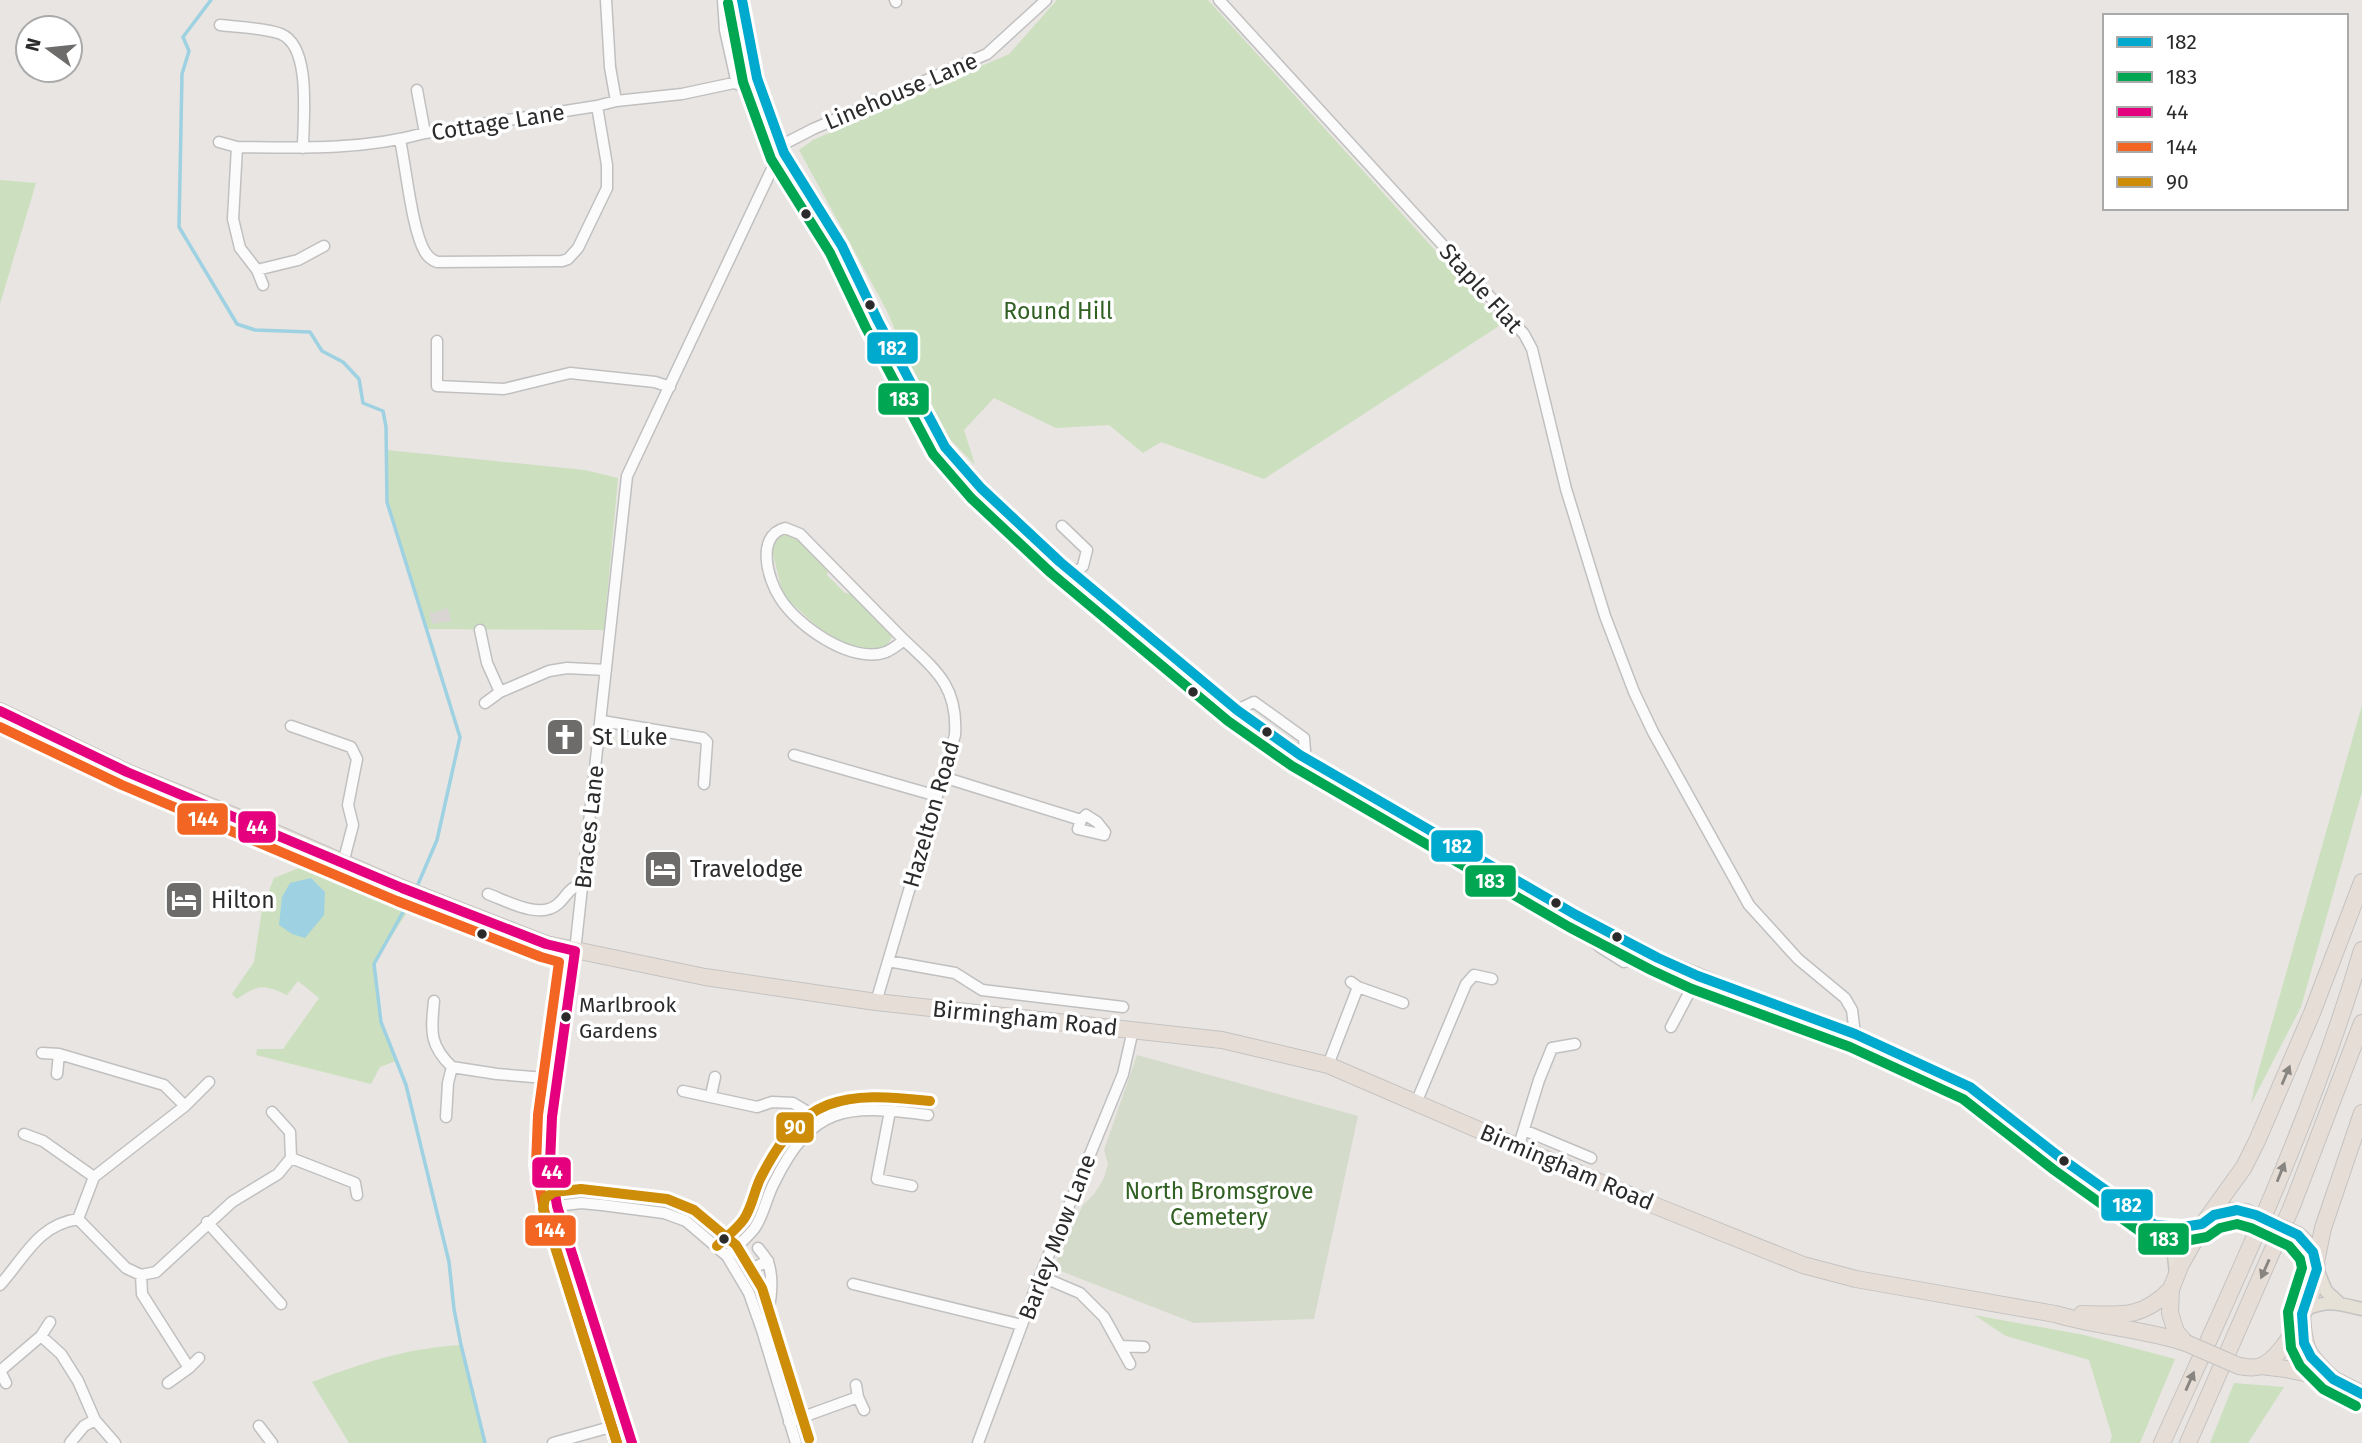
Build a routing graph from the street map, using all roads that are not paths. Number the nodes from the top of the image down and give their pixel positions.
1 (606, 0) edge
2 (723, 0) edge
3 (742, 0) edge
4 (1046, 0) edge
5 (1219, 0) edge
6 (220, 25) dead end
7 (757, 78) junction
8 (737, 83) junction
9 (417, 90) dead end
10 (616, 101) junction
11 (597, 106) junction
12 (425, 133) junction
13 (400, 140) junction
14 (219, 142) dead end
15 (237, 147) junction
16 (303, 148) junction
17 (783, 149) junction
18 (324, 246) dead end
19 (257, 270) junction
20 (263, 285) dead end
21 (437, 341) dead end
22 (670, 387) junction
23 (1062, 526) dead end
24 (1075, 574) junction
25 (480, 630) dead end
26 (905, 640) junction
27 (607, 670) junction
28 (500, 692) junction
29 (485, 703) dead end
30 (0, 711) edge
31 (602, 721) junction
32 (292, 726) dead end
33 (794, 755) dead end
34 (943, 777) junction
35 (704, 784) dead end
36 (937, 796) junction
37 (1081, 820) dead end
38 (343, 863) junction
39 (2362, 883) edge
40 (584, 884) junction
41 (488, 894) dead end
42 (1576, 915) junction
43 (1643, 950) junction
44 (2362, 950) edge
45 (575, 951) junction
46 (888, 961) junction
47 (1698, 976) junction
48 (1492, 979) dead end
49 (434, 1002) dead end
50 (876, 1002) junction
51 (1402, 1003) dead end
52 (1122, 1007) dead end
53 (2362, 1023) edge
54 (1671, 1027) dead end
55 (1133, 1030) junction
56 (1855, 1034) junction
57 (1574, 1044) dead end
58 (42, 1053) dead end
59 (59, 1054) junction
60 (1328, 1065) junction
61 (452, 1067) junction
62 (57, 1074) dead end
63 (715, 1077) dead end
64 (558, 1079) junction
65 (209, 1082) dead end
66 (683, 1091) dead end
67 (711, 1095) junction
68 (1416, 1103) junction
69 (184, 1106) junction
70 (890, 1111) junction
71 (272, 1112) dead end
72 (2362, 1113) edge
73 (928, 1115) dead end
74 (293, 1116) dead end
75 (446, 1117) dead end
76 (282, 1123) junction
77 (817, 1124) junction
78 (24, 1134) dead end
79 (1522, 1138) junction
80 (291, 1158) junction
81 (1591, 1158) dead end
82 (362, 1173) dead end
83 (94, 1177) junction
84 (912, 1186) dead end
85 (557, 1206) junction
86 (78, 1219) junction
87 (2204, 1222) junction
88 (207, 1223) junction
89 (2155, 1225) junction
90 (758, 1248) dead end
91 (727, 1256) junction
92 (768, 1261) junction
93 (2316, 1265) junction
94 (751, 1269) dead end
95 (141, 1275) junction
96 (1040, 1276) junction
97 (2173, 1282) junction
98 (853, 1284) dead end
99 (0, 1285) edge
100 (2339, 1303) junction
101 (281, 1304) dead end
102 (2362, 1309) edge
103 (2304, 1311) junction
104 (2055, 1314) junction
105 (50, 1322) dead end
106 (1022, 1325) junction
107 (762, 1330) junction
108 (41, 1336) junction
109 (2186, 1343) junction
110 (1122, 1346) junction
111 (1144, 1347) dead end
112 (199, 1359) dead end
113 (1130, 1364) dead end
114 (2261, 1366) junction
115 (189, 1368) junction
116 (2333, 1379) junction
117 (6, 1383) dead end
118 (168, 1383) dead end
119 (856, 1385) dead end
120 (2362, 1394) edge
121 (858, 1398) junction
122 (864, 1410) dead end
123 (95, 1420) junction
124 (789, 1422) junction
125 (625, 1423) junction
126 (259, 1426) dead end
127 (70, 1443) edge
128 (115, 1443) edge
129 (272, 1443) edge
130 (553, 1443) edge
131 (632, 1443) edge
132 (796, 1443) edge
133 (978, 1443) edge
134 (2162, 1443) edge
135 (2188, 1443) edge

1 - 10 street
2 - 8 street
3 - 7 main road
4 - 17 street, Linehouse Lane
5 - 56 street, Staple Flat
6 - 16 street
7 - 8 street, Cottage Lane
7 - 17 main road
8 - 10 street, Cottage Lane
9 - 12 street
10 - 11 street, Cottage Lane
11 - 12 street, Cottage Lane
11 - 13 street
12 - 13 street, Cottage Lane
13 - 16 street, Cottage Lane
14 - 15 street, Cottage Lane
15 - 16 street, Cottage Lane
15 - 19 street
17 - 22 street, Braces Lane
17 - 24 main road
18 - 19 street
19 - 20 street
21 - 22 street
22 - 27 street, Braces Lane
23 - 24 street
24 - 42 main road
25 - 28 street
26 - 26 street, Hazelton Road
26 - 34 street, Hazelton Road
27 - 28 street
27 - 31 street, Braces Lane
28 - 29 street
30 - 38 highway, Birmingham Road
31 - 35 street
31 - 40 street, Braces Lane
32 - 38 street
33 - 36 street
34 - 36 street, Hazelton Road
34 - 37 street
36 - 46 street, Hazelton Road
38 - 45 highway, Birmingham Road
87 -> 39 highway
40 - 41 street
40 - 45 street, Braces Lane
42 - 43 main road
42 - 43 street
43 - 47 main road
134 -> 44 highway
45 - 50 highway, Birmingham Road
45 - 64 main road
46 - 50 street, Hazelton Road
46 - 52 street
47 - 54 street
47 - 56 main road
48 - 68 street
49 - 61 street
50 - 55 highway, Birmingham Road
51 - 60 street
53 -> 135 highway
55 - 60 highway, Birmingham Road
55 - 96 street, Barley Mow Lane
56 - 89 main road
57 - 79 street
58 - 59 street
59 - 62 street
59 - 69 street
60 - 68 highway, Birmingham Road
61 - 64 street
61 - 75 street
63 - 67 street
64 - 85 main road
65 - 69 street
66 - 67 street
67 - 77 street
68 - 79 highway, Birmingham Road
69 - 83 street
70 - 73 street
70 - 77 street
70 - 84 street
71 - 76 street
72 - 93 highway
74 - 76 street
76 - 80 street
77 - 91 street
78 - 83 street
79 - 81 street
79 - 104 highway, Birmingham Road
80 - 82 street
80 - 88 street
83 - 86 street
85 - 91 street
85 - 125 main road
86 - 95 street
86 - 99 street
87 - 89 main road
87 - 93 highway, bridge
87 - 97 highway
88 - 95 street
88 - 101 street
89 - 97 main road
90 - 92 street
91 - 107 street
92 - 94 street
92 - 107 street
93 - 100 main road
93 - 103 highway
95 - 115 street
96 - 106 street, Barley Mow Lane
96 - 110 street
97 - 104 highway, Birmingham Road
97 - 109 highway
98 - 106 street
100 - 102 main road
100 - 103 main road
103 - 114 highway
103 - 116 highway
104 - 109 highway, Birmingham Road
105 - 108 street
106 - 133 street, Barley Mow Lane
107 - 124 street
108 - 117 street
108 - 123 street
109 - 114 highway, bridge
110 - 111 street
110 - 113 street
112 - 115 street
114 - 116 highway
115 - 118 street
116 - 120 highway
119 - 121 street
121 - 122 street
121 - 124 street
123 - 127 street
123 - 128 street
124 - 132 street
125 - 130 street
125 - 131 main road
126 - 129 street

